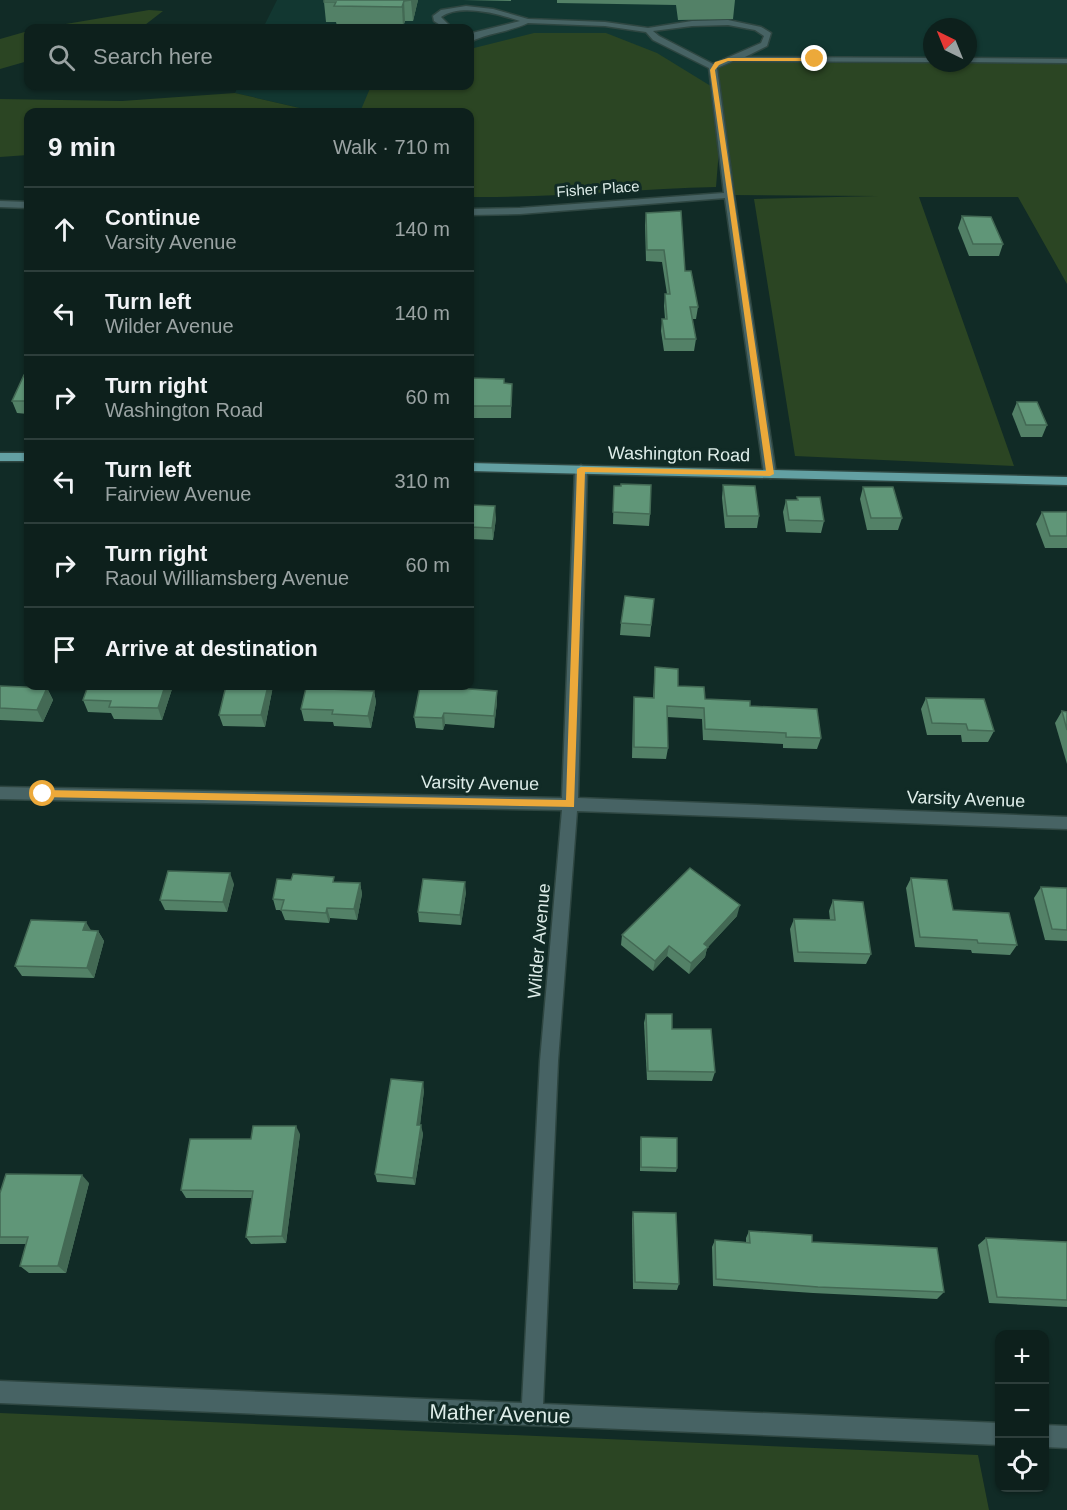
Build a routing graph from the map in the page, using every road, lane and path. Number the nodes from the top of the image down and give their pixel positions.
1 (527, 21) junction
2 (443, 24) edge
3 (648, 30) junction
4 (474, 35) edge
5 (733, 59) junction
6 (923, 60) edge
7 (977, 60) edge
8 (1067, 61) edge
9 (713, 70) junction
10 (729, 195) junction
11 (0, 204) edge
12 (24, 205) edge
13 (474, 212) edge
14 (0, 457) edge
15 (24, 457) edge
16 (474, 467) edge
17 (581, 469) junction
18 (770, 474) junction
19 (1067, 481) edge
20 (0, 793) edge
21 (570, 804) junction
22 (1067, 823) edge
23 (0, 1392) edge
24 (532, 1416) junction
25 (995, 1434) edge
26 (1049, 1436) edge
27 (1067, 1437) edge

1 - 2 street
1 - 3 street
1 - 4 street
3 - 5 street
3 - 9 street
5 - 6 street
5 - 9 street
7 - 8 street
9 - 10 street
10 - 13 street, Fisher Place
10 - 18 street
11 - 12 street
14 - 15 main road
16 - 17 main road, Washington Road
17 - 18 main road, Washington Road
17 - 21 street, Wilder Avenue
18 - 19 main road, Washington Road
20 - 21 street, Varsity Avenue
21 - 22 street, Varsity Avenue
21 - 24 street, Wilder Avenue
23 - 24 street, Mather Avenue
24 - 25 street, Mather Avenue
26 - 27 street

